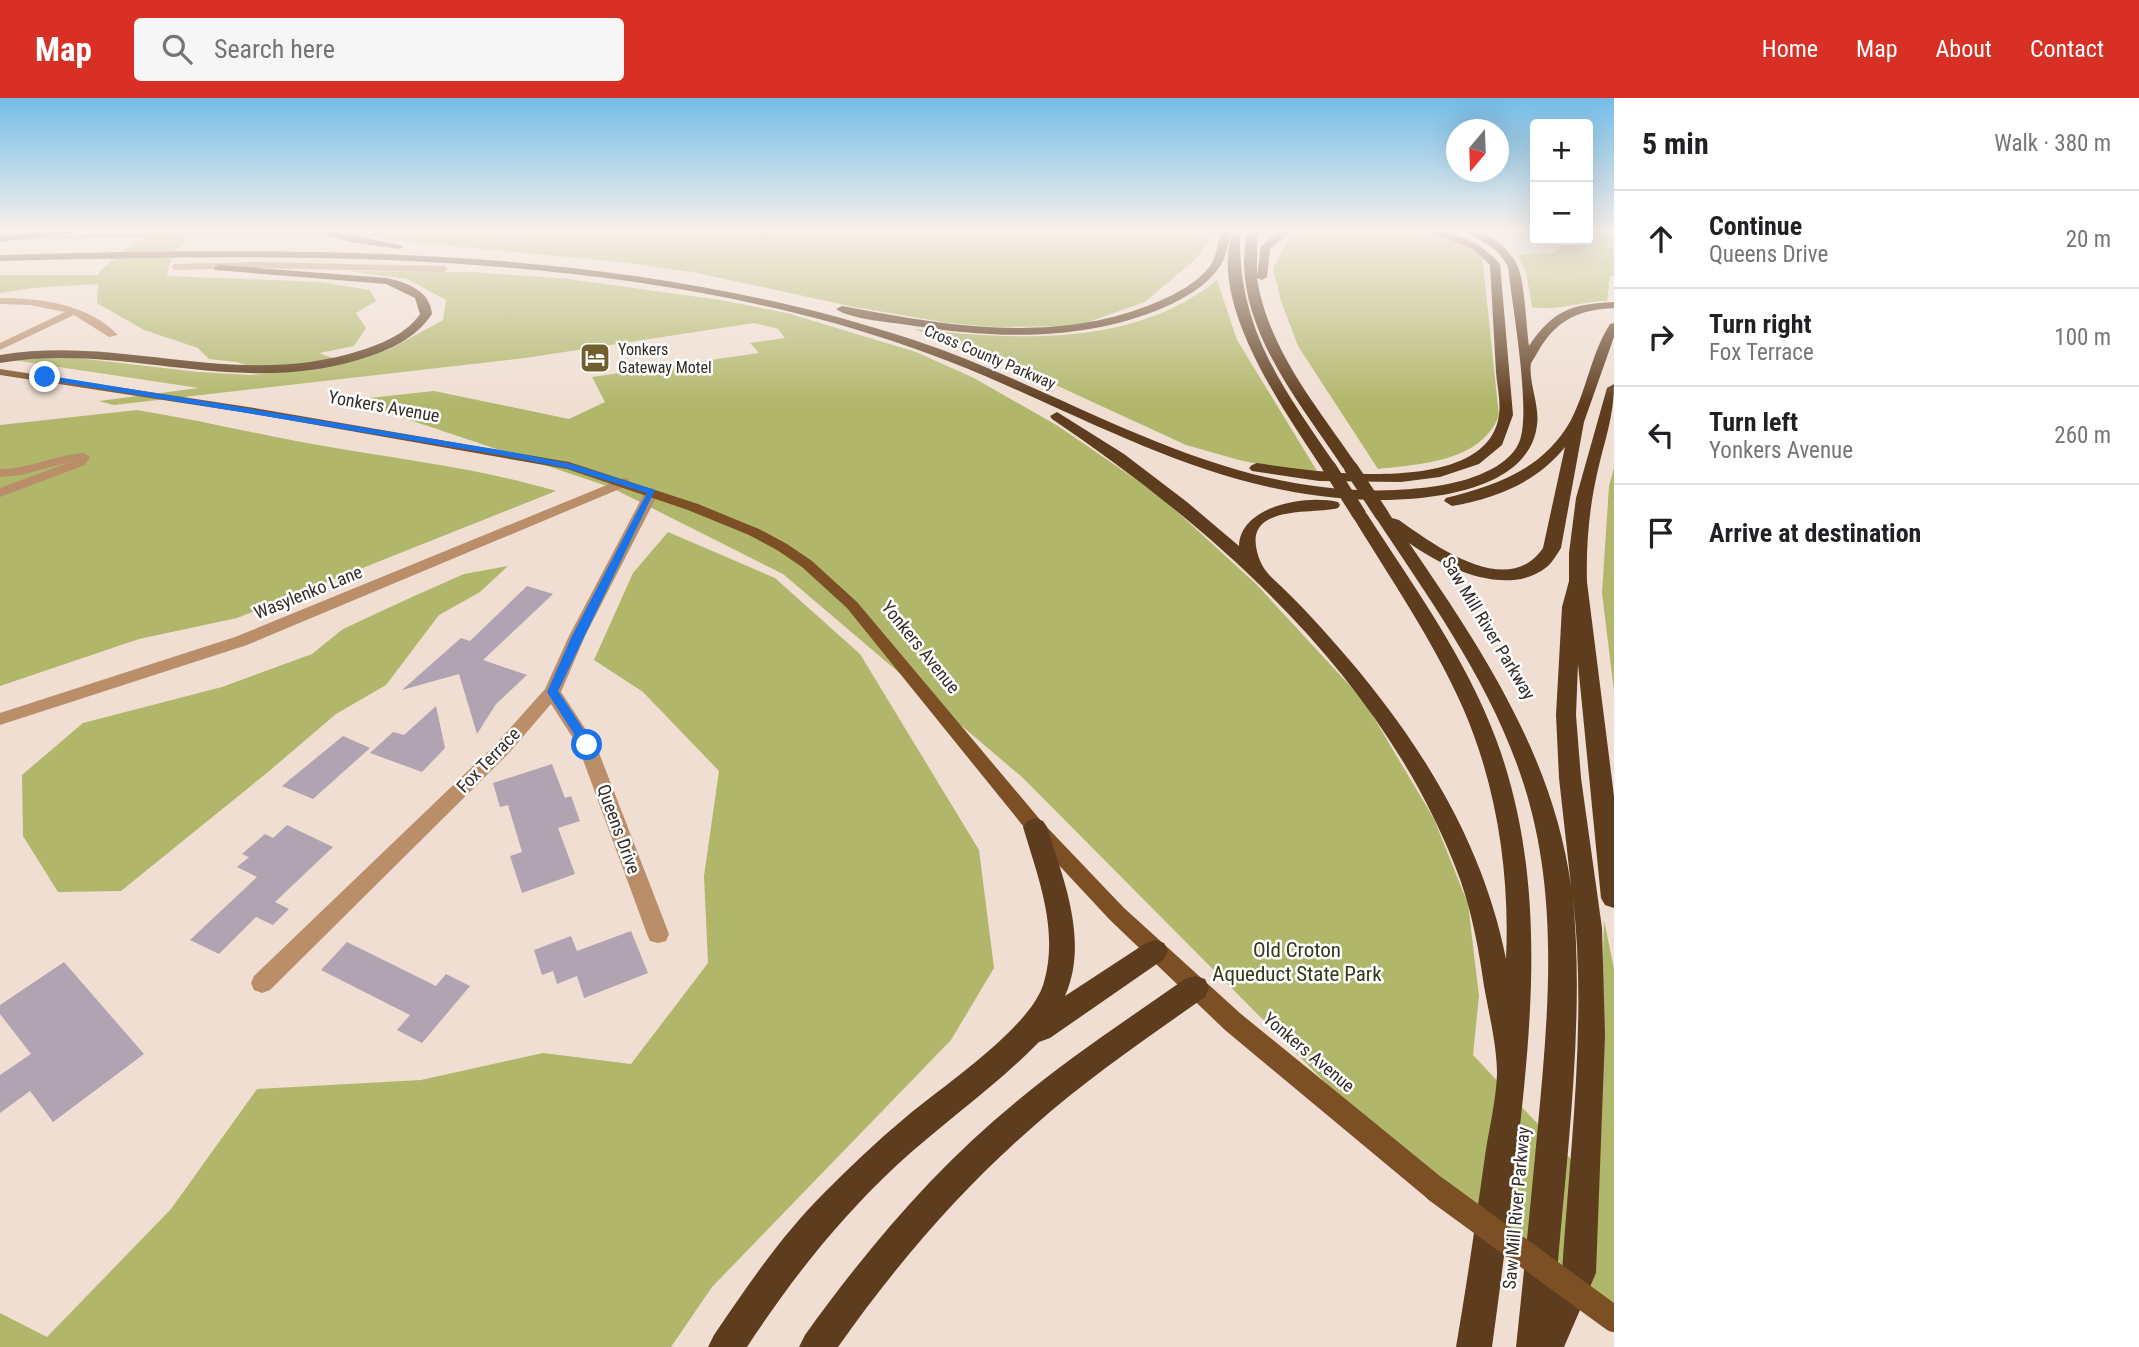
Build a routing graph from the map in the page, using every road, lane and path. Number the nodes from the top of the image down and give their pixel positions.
1 (409, 288) edge
2 (689, 288) edge
3 (730, 288) edge
4 (1191, 288) edge
5 (1237, 288) edge
6 (1255, 288) edge
7 (1262, 288) edge
8 (1497, 288) edge
9 (1516, 288) edge
10 (0, 301) edge
11 (803, 301) junction
12 (1258, 303) junction
13 (1614, 305) edge
14 (75, 311) junction
15 (1614, 327) edge
16 (113, 335) dead end
17 (0, 347) edge
18 (0, 359) edge
19 (1524, 364) junction
20 (0, 372) edge
21 (1000, 378) junction
22 (1614, 388) edge
23 (1609, 416) edge
24 (1577, 422) junction
25 (0, 473) edge
26 (624, 482) junction
27 (652, 492) junction
28 (0, 493) edge
29 (1382, 515) junction
30 (1259, 575) junction
31 (1577, 583) junction
32 (552, 692) junction
33 (0, 719) edge
34 (1035, 827) junction
35 (1614, 898) edge
36 (658, 934) dead end
37 (1155, 951) junction
38 (262, 983) dead end
39 (1195, 988) junction
40 (998, 1059) junction
41 (1512, 1076) junction
42 (1482, 1293) junction
43 (1614, 1319) edge
44 (726, 1347) edge
45 (817, 1347) edge
46 (1459, 1347) edge
47 (1474, 1347) edge
48 (1534, 1347) edge
49 (1546, 1347) edge

1 - 18 highway
2 - 21 highway, Cross County Parkway
3 - 11 highway
4 - 11 highway
5 - 41 highway, Saw Mill River Parkway, bridge
6 - 12 highway, Saw Mill River Parkway
7 - 12 highway
8 - 11 highway
9 - 19 highway, Cross County Parkway
10 - 14 street
12 - 29 highway, Saw Mill River Parkway, bridge
13 - 19 highway
14 - 16 street
14 - 17 street
15 - 24 highway
19 - 21 highway, Cross County Parkway
20 - 26 main road, Yonkers Avenue
21 - 30 highway
22 - 23 highway
23 - 31 highway
24 - 29 highway
24 - 30 highway
25 - 28 street
26 - 27 main road, Yonkers Avenue
26 - 33 street, Wasylenko Lane
27 - 32 street, Fox Terrace
27 - 34 main road, Yonkers Avenue
29 - 48 highway, Saw Mill River Parkway
30 - 41 highway
31 - 35 highway
31 - 49 highway
32 - 36 street, Queens Drive
32 - 38 street, Fox Terrace
34 - 37 main road, Yonkers Avenue
34 - 40 highway
37 - 39 main road, Yonkers Avenue
37 - 40 highway
39 - 43 main road, Yonkers Avenue, bridge
39 - 45 highway
40 - 44 highway
41 - 42 highway, Saw Mill River Parkway
42 - 46 highway
42 - 47 highway, Saw Mill River Parkway

